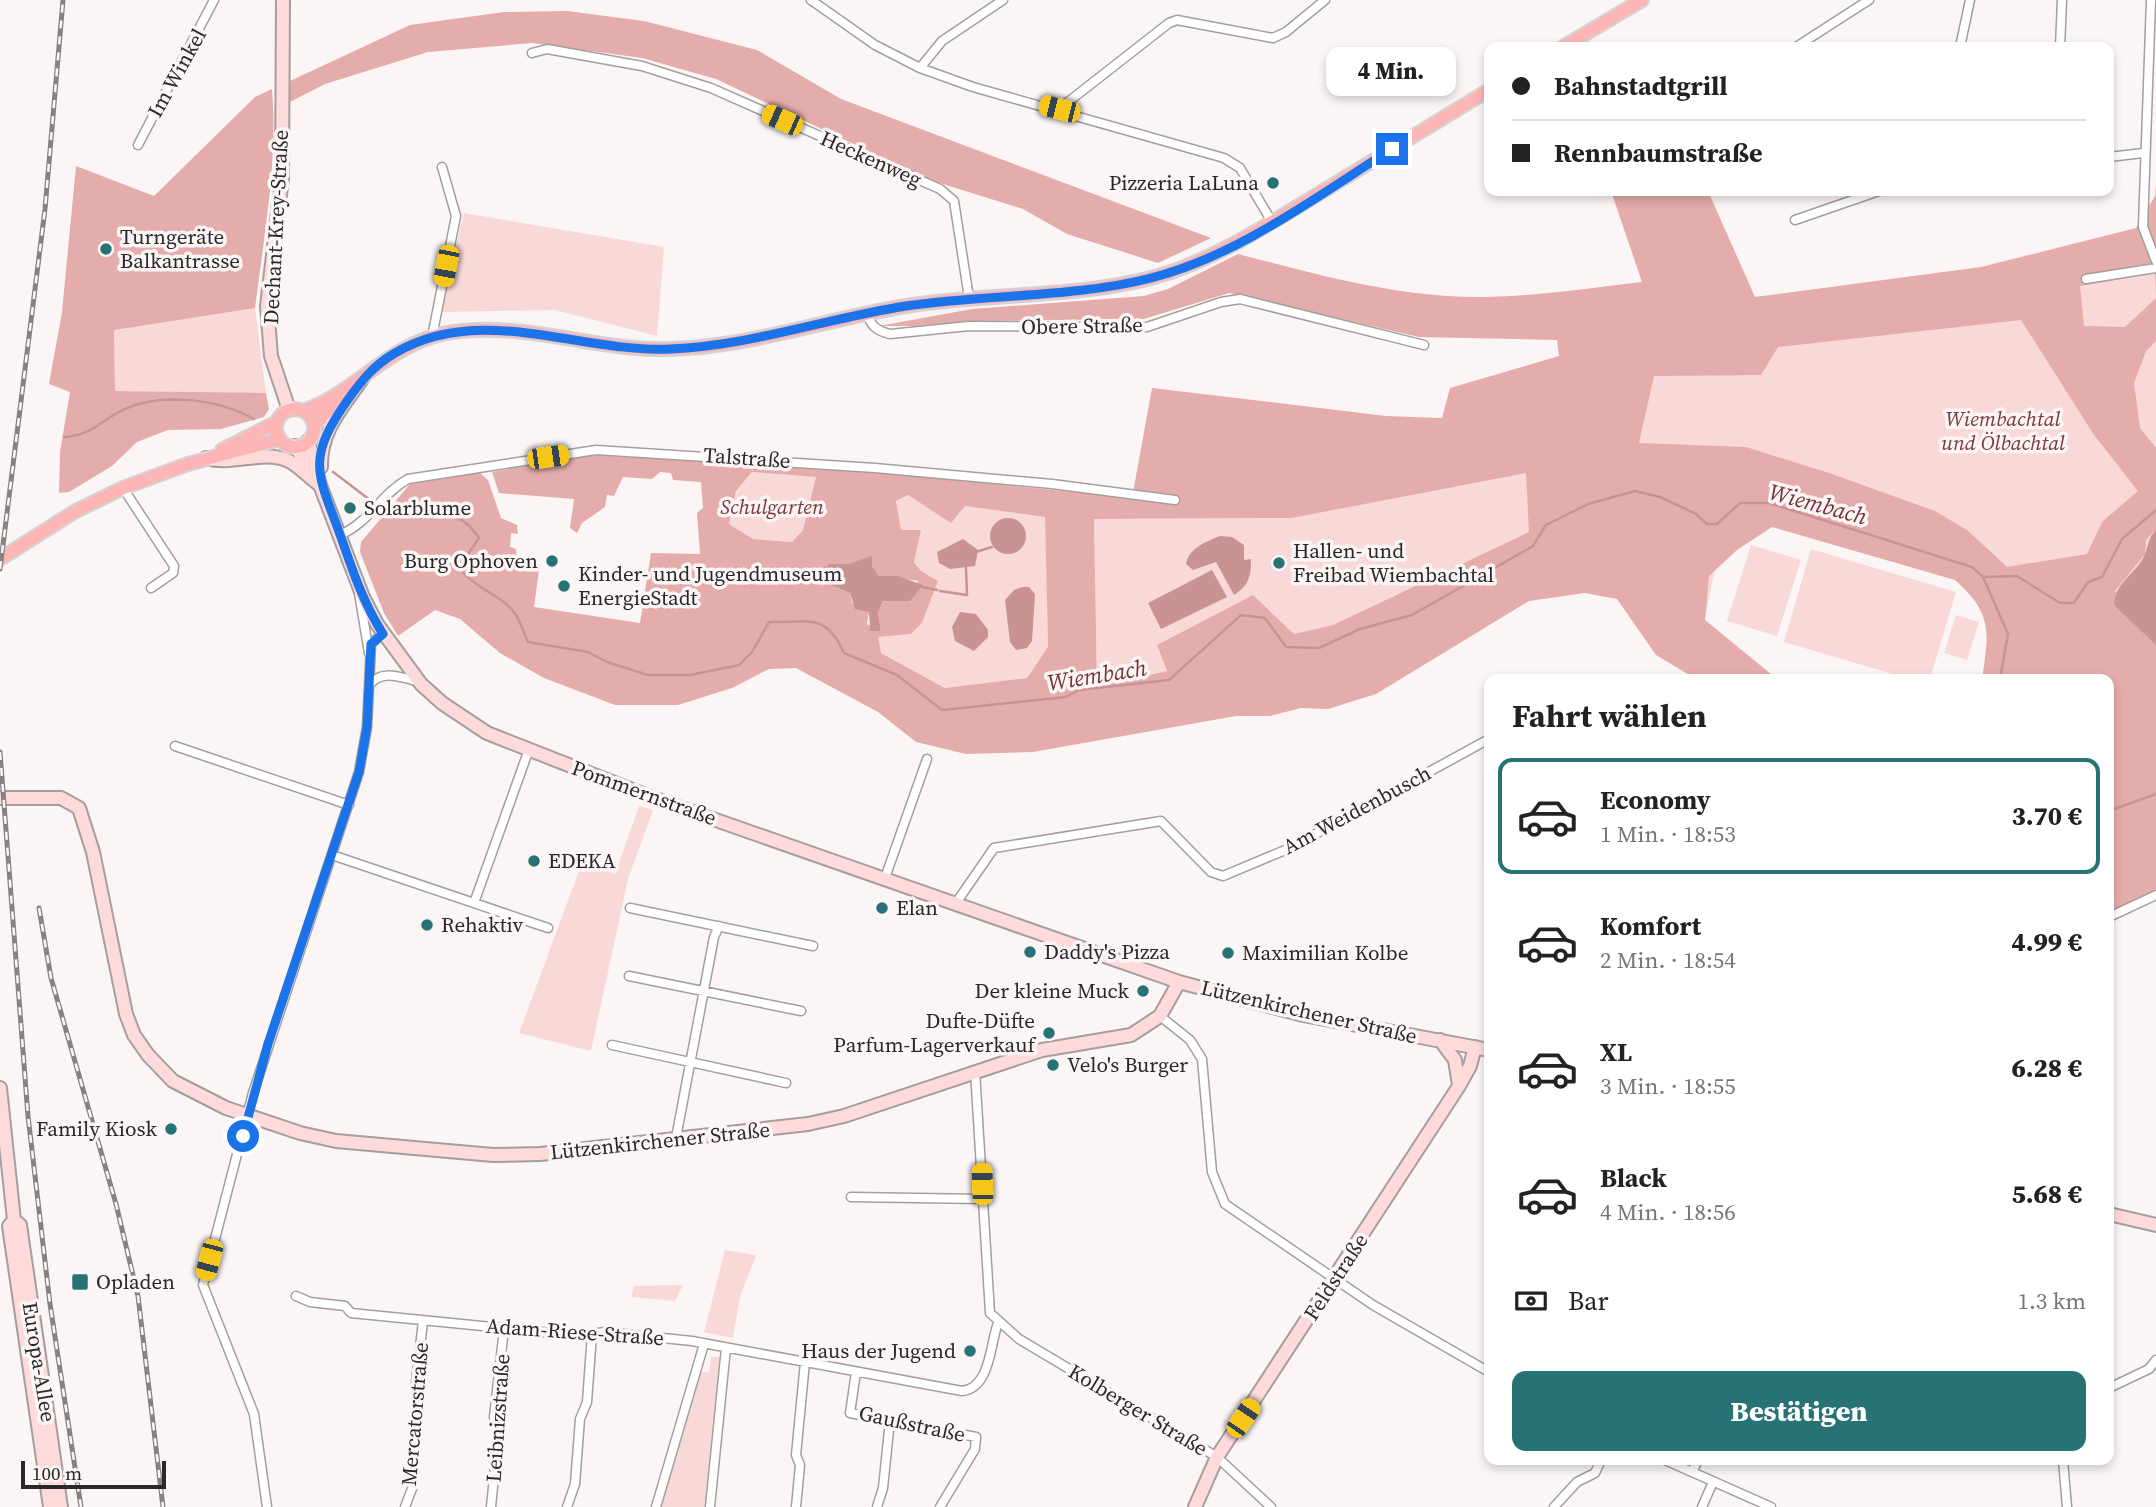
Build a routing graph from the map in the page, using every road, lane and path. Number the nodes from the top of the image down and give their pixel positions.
1 (214, 0) edge
2 (283, 0) edge
3 (811, 0) edge
4 (1003, 0) edge
5 (1325, 0) edge
6 (1642, 0) edge
7 (1869, 0) edge
8 (1970, 0) edge
9 (2062, 0) edge
10 (2151, 0) edge
11 (1571, 42) edge
12 (1804, 42) edge
13 (1961, 42) edge
14 (2060, 42) edge
15 (532, 53) dead end
16 (920, 68) junction
17 (2152, 72) edge
18 (1484, 93) edge
19 (1059, 109) junction
20 (138, 145) dead end
21 (2143, 153) junction
22 (2114, 157) edge
23 (442, 167) dead end
24 (1865, 196) edge
25 (1795, 220) dead end
26 (1272, 222) junction
27 (2156, 261) edge
28 (2156, 268) edge
29 (2085, 279) dead end
30 (969, 298) junction
31 (867, 314) junction
32 (432, 337) junction
33 (1424, 345) dead end
34 (365, 375) junction
35 (289, 410) junction
36 (304, 411) junction
37 (277, 422) junction
38 (314, 425) junction
39 (280, 439) junction
40 (308, 441) junction
41 (295, 446) junction
42 (206, 458) junction
43 (320, 485) junction
44 (123, 488) junction
45 (1175, 500) dead end
46 (340, 534) junction
47 (0, 559) edge
48 (358, 584) junction
49 (151, 588) dead end
50 (383, 634) junction
51 (370, 656) junction
52 (418, 681) junction
53 (369, 685) junction
54 (1484, 742) edge
55 (175, 746) dead end
56 (528, 752) junction
57 (927, 759) dead end
58 (0, 797) edge
59 (349, 805) junction
60 (332, 855) junction
61 (885, 878) junction
62 (2156, 895) edge
63 (474, 903) junction
64 (956, 903) junction
65 (630, 908) dead end
66 (2114, 915) edge
67 (719, 926) junction
68 (548, 928) dead end
69 (813, 946) dead end
70 (629, 975) dead end
71 (1179, 982) junction
72 (704, 990) junction
73 (801, 1011) dead end
74 (1160, 1016) junction
75 (1440, 1040) junction
76 (612, 1045) dead end
77 (1475, 1047) junction
78 (1484, 1049) edge
79 (690, 1060) junction
80 (975, 1072) junction
81 (786, 1083) dead end
82 (1459, 1086) junction
83 (0, 1088) edge
84 (247, 1113) junction
85 (676, 1138) junction
86 (851, 1197) dead end
87 (982, 1199) junction
88 (2114, 1215) edge
89 (9, 1217) edge
90 (2156, 1225) edge
91 (1334, 1280) junction
92 (296, 1296) dead end
93 (423, 1321) junction
94 (998, 1323) junction
95 (504, 1329) junction
96 (592, 1334) junction
97 (705, 1344) junction
98 (726, 1348) junction
99 (2156, 1360) edge
100 (805, 1363) junction
101 (1484, 1369) edge
102 (2152, 1371) edge
103 (856, 1372) junction
104 (2114, 1386) edge
105 (890, 1420) junction
106 (1217, 1457) junction
107 (1599, 1465) edge
108 (1676, 1465) edge
109 (1696, 1465) edge
110 (2063, 1465) edge
111 (1692, 1472) junction
112 (1713, 1482) junction
113 (50, 1507) edge
114 (61, 1507) edge
115 (267, 1507) edge
116 (405, 1507) edge
117 (491, 1507) edge
118 (567, 1507) edge
119 (656, 1507) edge
120 (710, 1507) edge
121 (796, 1507) edge
122 (877, 1507) edge
123 (940, 1507) edge
124 (1195, 1507) edge
125 (1271, 1507) edge
126 (1554, 1507) edge
127 (1702, 1507) edge
128 (1771, 1507) edge
129 (2067, 1507) edge

1 - 20 street, Im Winkel
2 - 35 main road, Dechant-Krey-Straße
3 - 16 street
4 - 16 street
5 - 19 street
6 - 11 main road
7 - 12 street
8 - 13 street
9 - 14 street
10 - 17 street
15 - 30 street, Heckenweg
16 - 19 street
17 - 21 street
18 - 26 main road
19 - 26 street
21 - 22 street
21 - 27 street
23 - 32 street
24 - 25 street
26 - 30 main road
28 - 29 street
30 - 31 main road
31 - 32 main road
31 - 33 street, Obere Straße
32 - 34 main road
34 - 36 main road
34 - 38 main road
34 - 43 main road
35 - 36 main road
35 - 37 main road
36 - 38 main road
37 - 39 main road
37 - 42 main road
38 - 40 main road
39 - 41 main road
39 - 42 main road
40 - 41 main road
40 - 43 main road
41 - 43 main road
42 - 43 main road
42 - 44 main road
43 - 46 main road, Pommernstraße
44 - 47 main road
44 - 49 street
45 - 46 street, Talstraße
46 - 48 main road, Pommernstraße
48 - 50 main road, Pommernstraße
48 - 51 street
50 - 51 street
50 - 52 main road, Pommernstraße
51 - 53 street
52 - 53 street
52 - 56 main road, Pommernstraße
53 - 59 street
54 - 64 street, Am Weidenbusch
55 - 59 street
56 - 61 main road, Pommernstraße
56 - 63 street
57 - 61 street
58 - 84 main road, Lützenkirchener Straße
59 - 60 street
60 - 63 street
60 - 84 street
61 - 64 main road, Pommernstraße
62 - 66 street
63 - 68 street
64 - 71 main road, Pommernstraße
65 - 67 street
67 - 69 street
67 - 72 street
70 - 72 street
71 - 74 main road, Lützenkirchener Straße
71 - 75 main road, Lützenkirchener Straße
72 - 73 street
72 - 79 street
74 - 80 main road, Lützenkirchener Straße
74 - 91 street
75 - 77 main road, Lützenkirchener Straße
75 - 82 main road
76 - 79 street
77 - 78 main road, Lützenkirchener Straße
77 - 82 main road, Feldstraße
79 - 81 street
79 - 85 street
80 - 85 main road, Lützenkirchener Straße
80 - 87 street
82 - 91 main road, Feldstraße
83 - 89 main road, Europa-Allee
84 - 85 main road, Lützenkirchener Straße
84 - 115 street
86 - 87 street
87 - 94 street
88 - 90 main road
89 - 113 main road, Europa-Allee
89 - 114 main road, Europa-Allee
91 - 101 street
91 - 106 main road, Feldstraße
92 - 93 street, Adam-Riese-Straße
93 - 95 street, Adam-Riese-Straße
93 - 116 street, Mercatorstraße
94 - 103 street
94 - 106 street, Kolberger Straße
95 - 96 street, Adam-Riese-Straße
95 - 117 street, Leibnizstraße
96 - 97 street, Adam-Riese-Straße
96 - 118 street
97 - 98 street, Adam-Riese-Straße
97 - 119 street
98 - 100 street, Adam-Riese-Straße
98 - 120 street
99 - 102 street
100 - 103 street, Adam-Riese-Straße
100 - 121 street
102 - 104 street
103 - 105 street, Gaußstraße
105 - 122 street
105 - 123 street, Gaußstraße
106 - 124 main road, Feldstraße
106 - 125 street, Kolberger Straße
107 - 126 street
108 - 111 street
109 - 111 street
110 - 129 street
111 - 112 street
112 - 127 street
112 - 128 street

